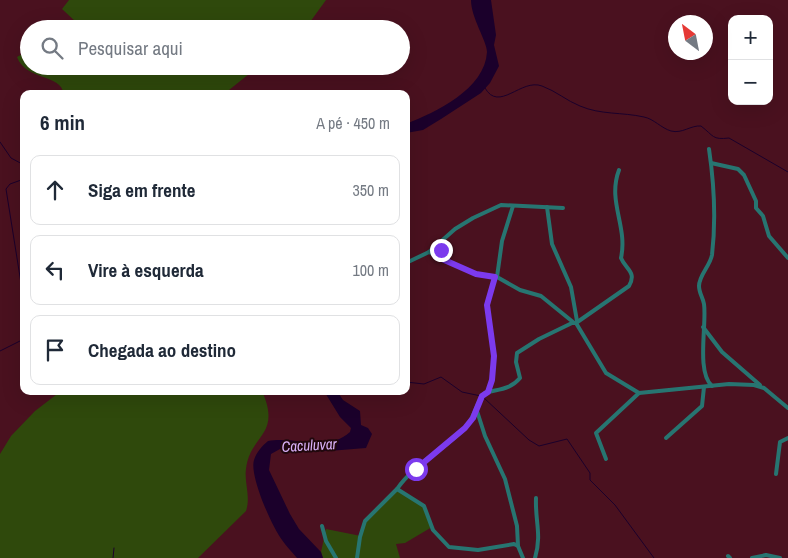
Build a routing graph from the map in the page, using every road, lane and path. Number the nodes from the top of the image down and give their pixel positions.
1 (708, 148) dead end
2 (711, 164) junction
3 (619, 170) dead end
4 (513, 206) junction
5 (547, 207) junction
6 (563, 208) dead end
7 (443, 241) junction
8 (429, 252) junction
9 (788, 258) edge
10 (442, 259) junction
11 (410, 261) edge
12 (496, 277) junction
13 (576, 322) junction
14 (703, 327) junction
15 (712, 386) junction
16 (760, 386) junction
17 (704, 387) junction
18 (488, 392) junction
19 (639, 393) junction
20 (788, 408) edge
21 (476, 411) junction
22 (666, 438) dead end
23 (788, 438) edge
24 (606, 459) dead end
25 (776, 474) dead end
26 (397, 489) junction
27 (536, 498) dead end
28 (322, 526) dead end
29 (518, 546) junction
30 (336, 558) edge
31 (357, 558) edge
32 (522, 558) edge
33 (535, 558) edge
34 (752, 558) edge
35 (780, 558) edge

1 - 2 street
2 - 9 street
2 - 14 street
3 - 13 street
4 - 5 street
4 - 7 street
4 - 12 street
5 - 6 street
5 - 13 street
7 - 8 street
7 - 10 street
8 - 10 street
8 - 11 street
10 - 12 street
12 - 13 street
12 - 18 street
13 - 18 street
13 - 19 street
14 - 15 street
14 - 16 street
15 - 16 street
15 - 17 street
16 - 20 street
17 - 19 street
17 - 22 street
18 - 21 street
19 - 24 street
21 - 26 street
21 - 29 street
23 - 25 street
26 - 29 street
26 - 31 street
27 - 33 street
28 - 30 street
29 - 32 street
34 - 35 street

